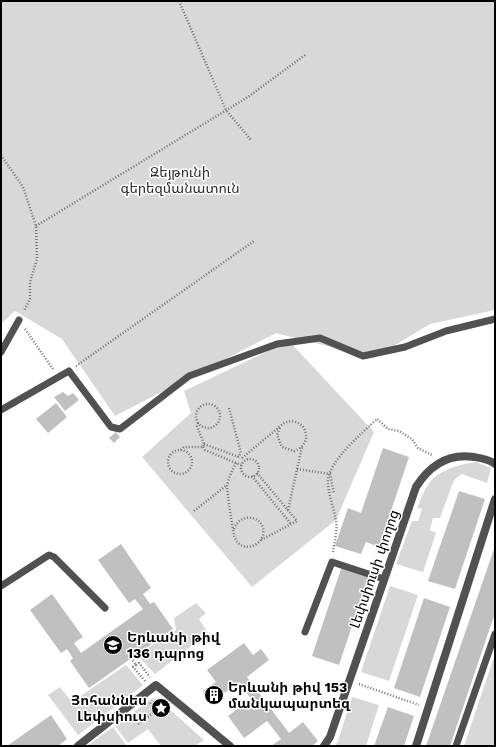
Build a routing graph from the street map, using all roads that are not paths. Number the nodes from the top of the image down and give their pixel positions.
1 (495, 319) edge
2 (19, 320) road end
3 (1, 352) edge
4 (1, 410) edge
5 (495, 464) edge
6 (495, 499) edge
7 (384, 579) junction
8 (1, 586) edge
9 (104, 608) dead end
10 (305, 632) dead end
11 (495, 634) edge
12 (225, 745) edge
13 (78, 746) edge
14 (324, 746) edge
15 (416, 746) edge
16 (456, 746) edge

1 - 4 lane
2 - 3 lane
5 - 7 street, Լեփսիուսի փողոց
6 - 15 street
7 - 10 lane
7 - 14 street, Լեփսիուսի փողոց
8 - 9 lane
11 - 16 lane
12 - 13 street

